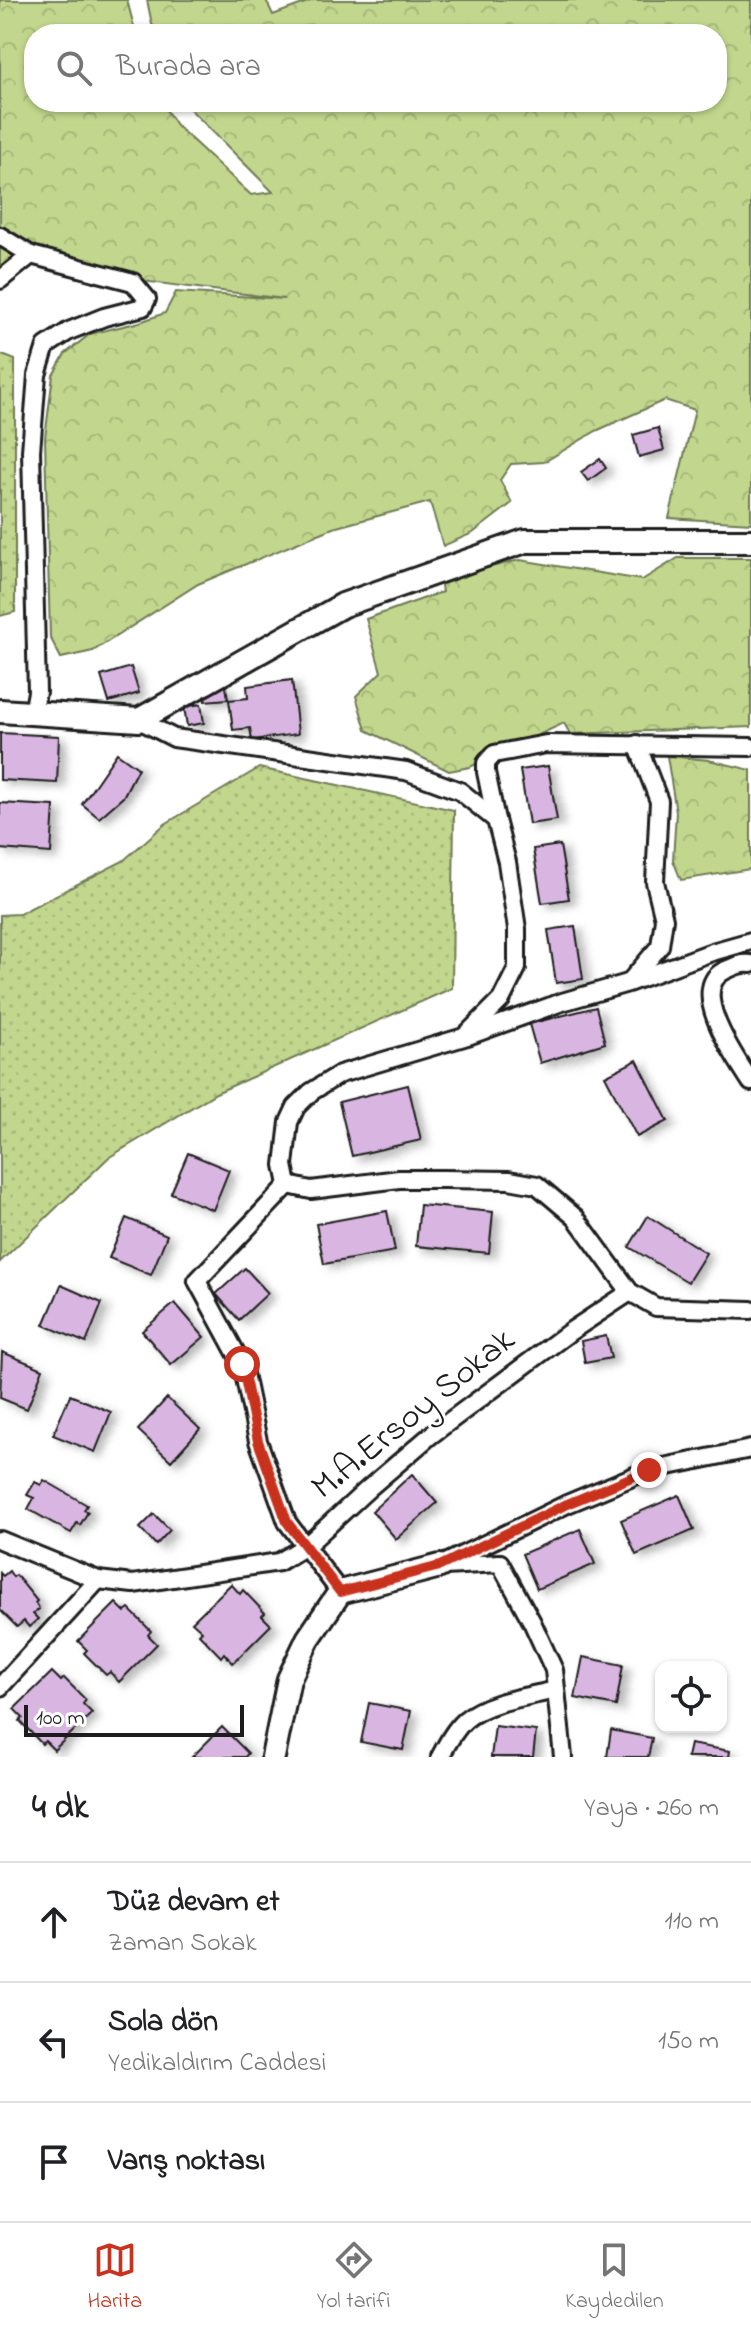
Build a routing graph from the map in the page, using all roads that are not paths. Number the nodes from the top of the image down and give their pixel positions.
1 (0, 228) edge
2 (0, 236) edge
3 (31, 255) junction
4 (0, 280) edge
5 (751, 541) edge
6 (0, 711) edge
7 (33, 713) junction
8 (139, 720) junction
9 (637, 744) junction
10 (751, 747) edge
11 (496, 820) junction
12 (751, 941) edge
13 (751, 964) edge
14 (628, 983) junction
15 (464, 1037) junction
16 (751, 1082) edge
17 (288, 1185) junction
18 (630, 1292) junction
19 (751, 1310) edge
20 (751, 1449) edge
21 (0, 1540) edge
22 (307, 1545) junction
23 (440, 1566) junction
24 (98, 1580) junction
25 (340, 1592) junction
26 (0, 1687) edge
27 (556, 1690) junction
28 (273, 1757) edge
29 (440, 1757) edge
30 (563, 1757) edge

1 - 3 street
2 - 3 street
3 - 4 street
3 - 7 street
5 - 8 street
6 - 7 street
7 - 8 street
8 - 11 street
9 - 10 street
9 - 11 street
9 - 14 street
11 - 15 street
12 - 14 street
13 - 16 street
14 - 15 street
15 - 17 street
17 - 18 street
17 - 22 street
18 - 19 street
18 - 22 street, M.A.Ersoy Sokak
20 - 23 street
21 - 24 street, M.A.Ersoy Sokak
22 - 24 street, M.A.Ersoy Sokak
22 - 25 street
23 - 25 street
23 - 27 street
24 - 26 street
25 - 28 street
27 - 29 street
27 - 30 street

